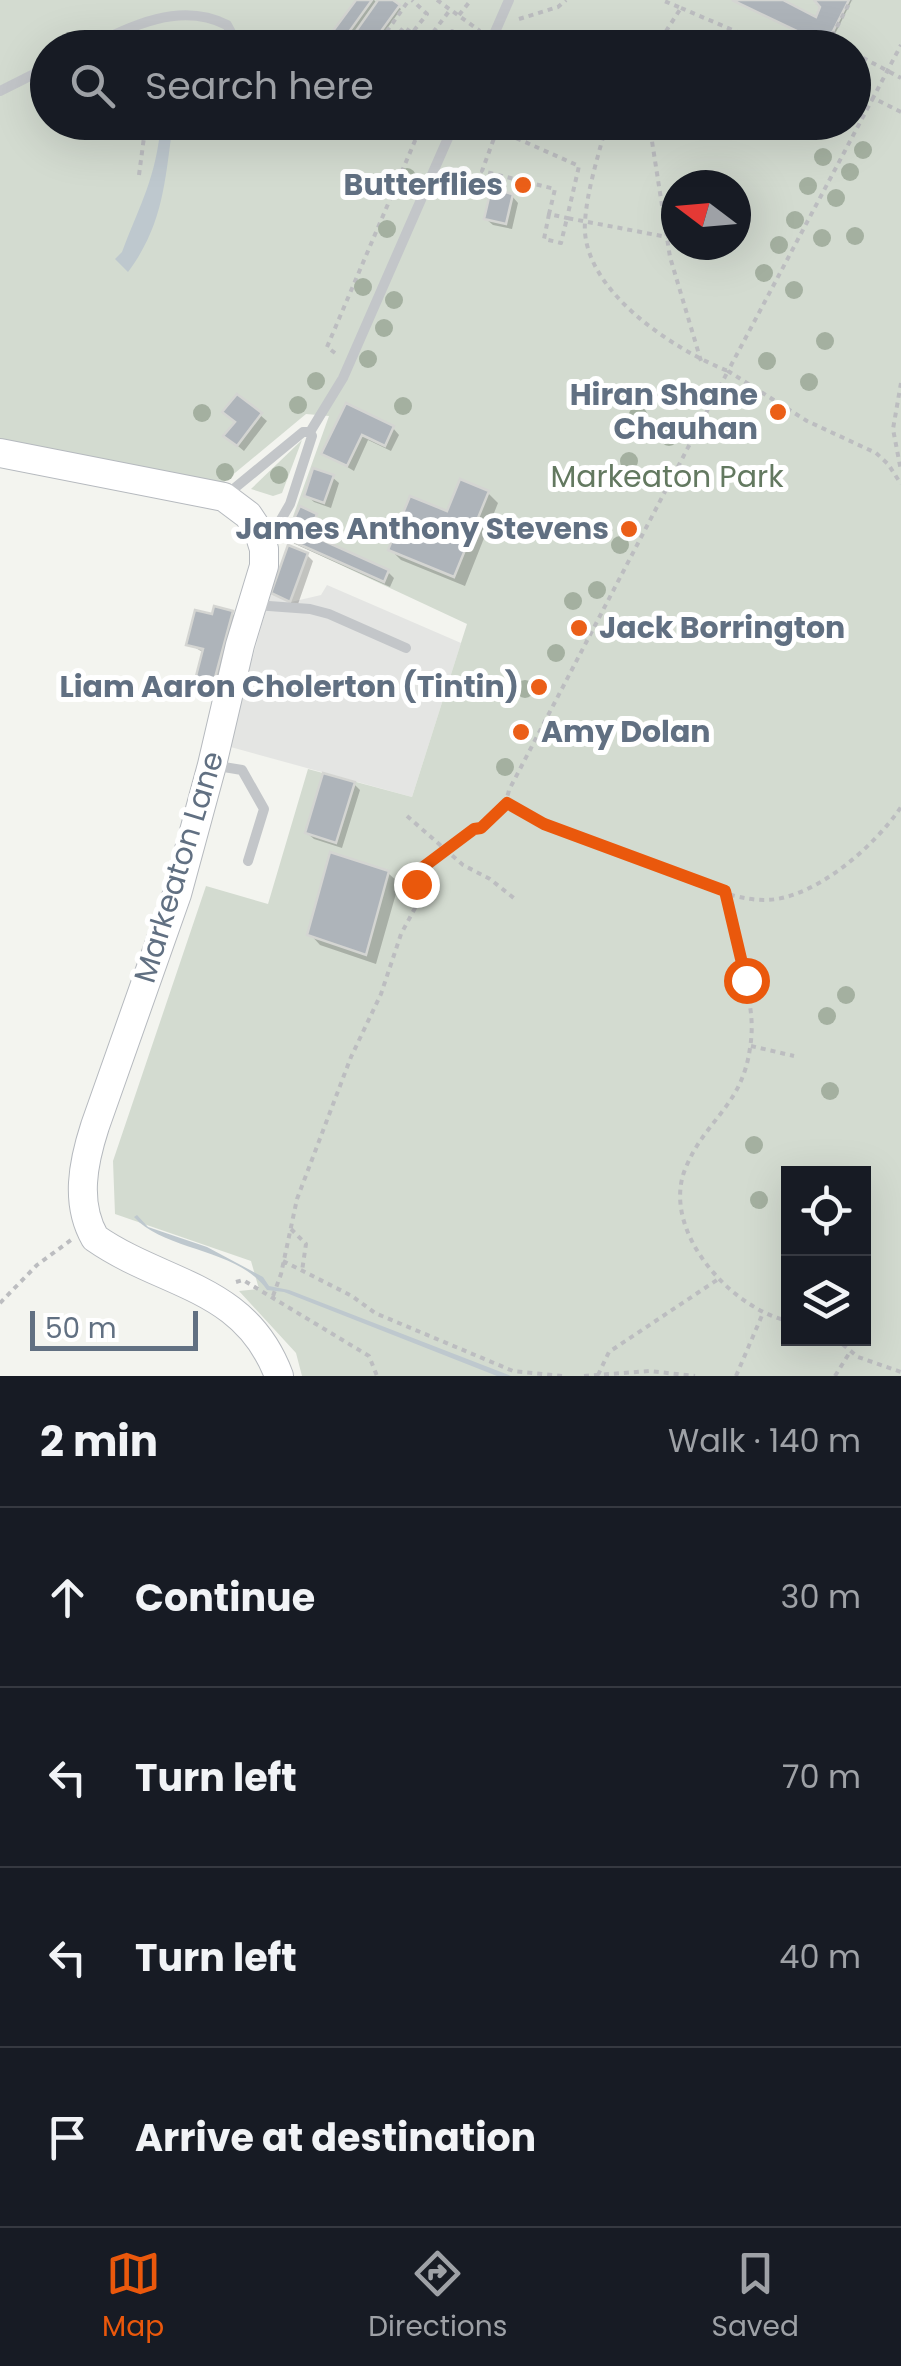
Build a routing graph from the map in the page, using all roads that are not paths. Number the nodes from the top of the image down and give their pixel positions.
1 (510, 0) edge
2 (130, 30) edge
3 (230, 30) edge
4 (497, 30) edge
5 (30, 76) edge
6 (0, 90) edge
7 (447, 140) edge
8 (310, 432) junction
9 (0, 452) edge
10 (224, 497) junction
11 (264, 548) junction
12 (254, 605) junction
13 (406, 648) dead end
14 (212, 765) junction
15 (248, 861) dead end
16 (279, 1376) edge

1 - 4 lane
2 - 3 lane
5 - 6 lane
7 - 8 lane
8 - 10 lane
8 - 11 lane
9 - 10 street
10 - 11 street
11 - 12 street, Markeaton Lane
12 - 13 lane
12 - 14 street, Markeaton Lane
14 - 15 lane
14 - 16 street, Markeaton Lane

